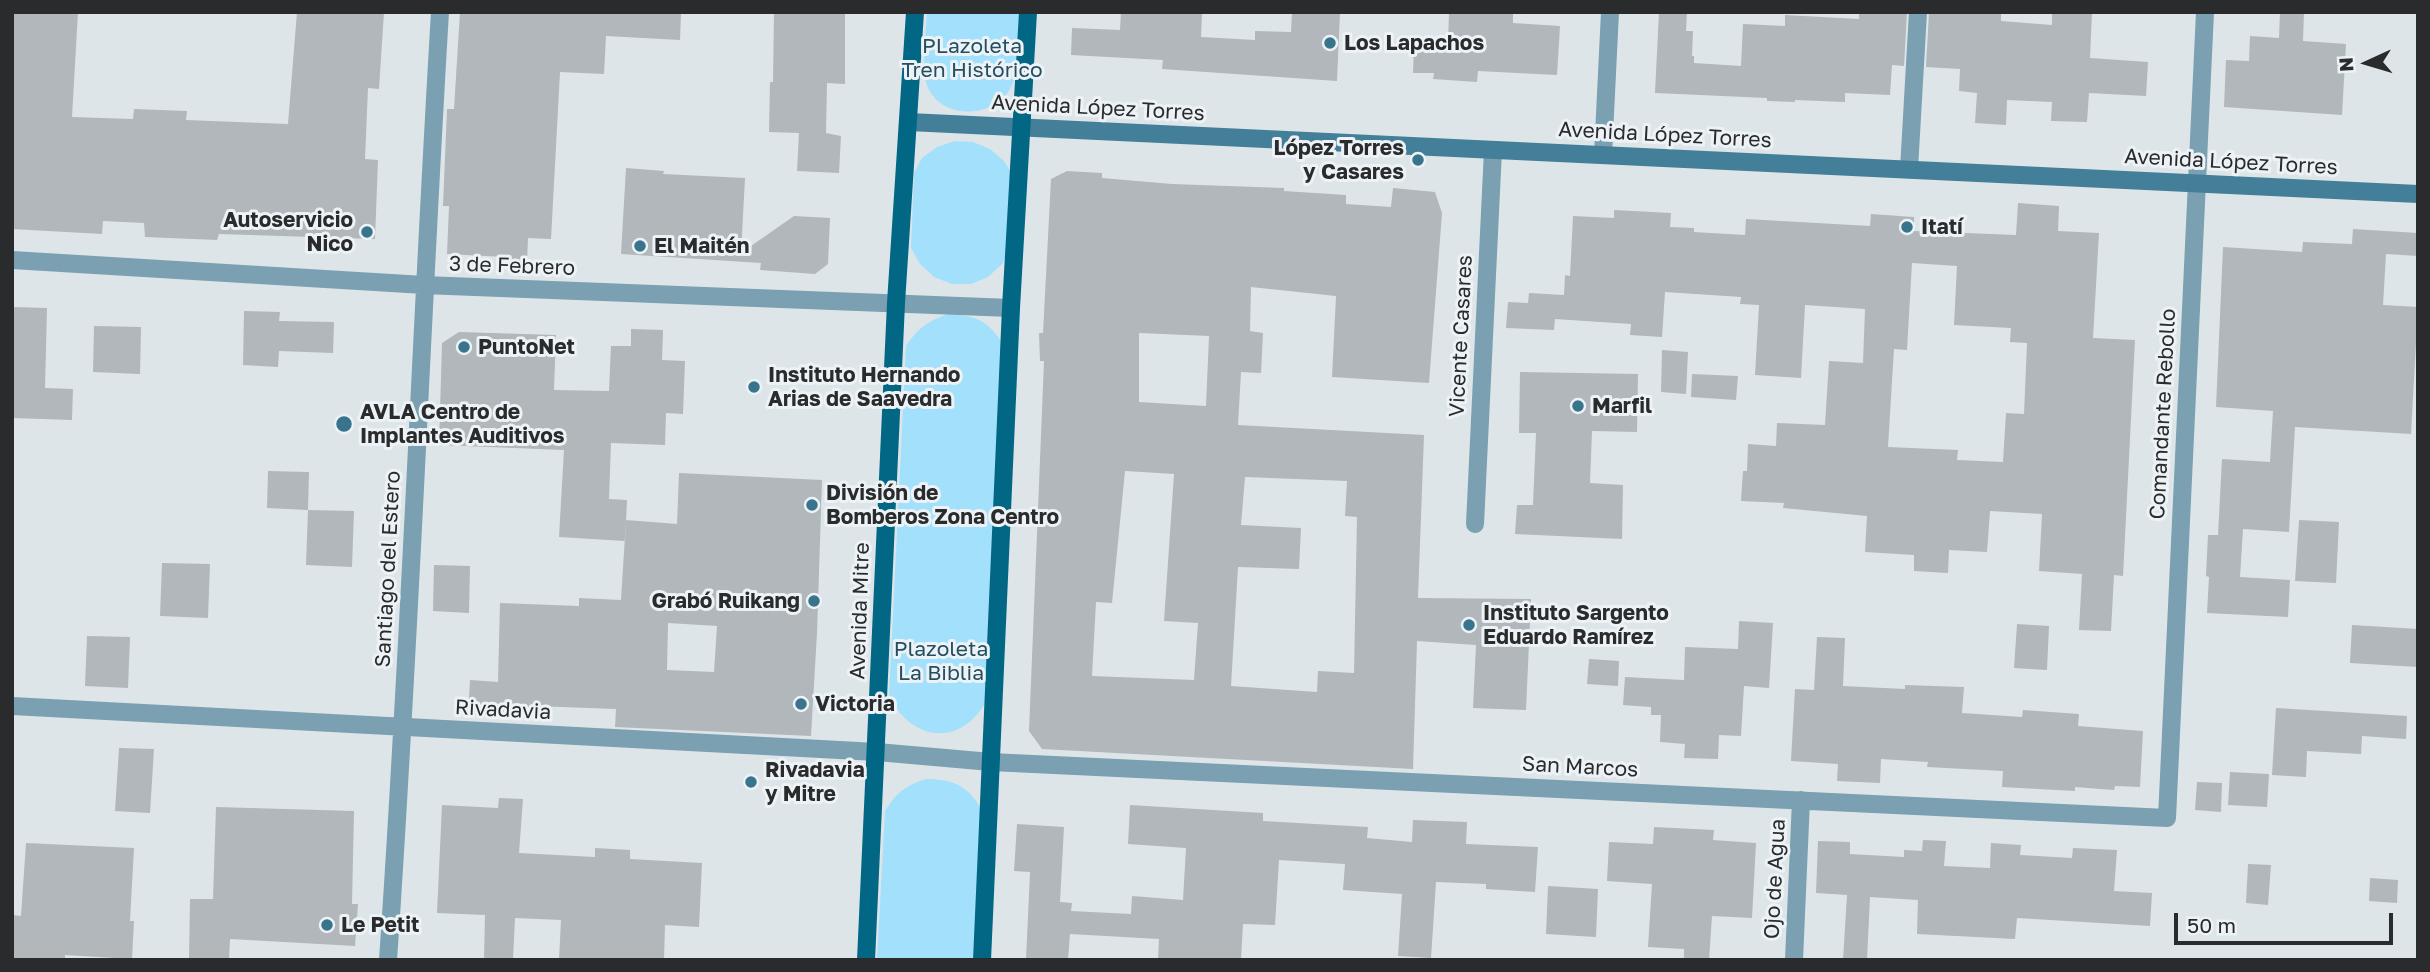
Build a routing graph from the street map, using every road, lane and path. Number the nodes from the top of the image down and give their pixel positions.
1 (440, 12) edge
2 (915, 12) edge
3 (1028, 12) edge
4 (1610, 12) edge
5 (1917, 12) edge
6 (2204, 12) edge
7 (909, 122) junction
8 (1021, 127) junction
9 (1493, 150) junction
10 (1603, 155) junction
11 (1909, 169) junction
12 (2197, 183) junction
13 (2418, 194) edge
14 (12, 260) edge
15 (424, 285) junction
16 (896, 303) junction
17 (1011, 308) junction
18 (1475, 524) dead end
19 (12, 706) edge
20 (404, 727) junction
21 (877, 752) junction
22 (991, 762) junction
23 (1801, 800) junction
24 (2167, 818) joint
25 (388, 960) edge
26 (866, 960) edge
27 (982, 960) edge
28 (1794, 960) edge

1 - 15 street, Santiago del Estero
2 - 7 main road, Avenida Mitre
3 - 8 main road
4 - 10 street
5 - 11 street
6 - 12 street, Comandante Rebollo
7 - 8 main road, Avenida López Torres
7 - 16 main road, Avenida Mitre
8 - 9 main road, Avenida López Torres
8 - 17 main road
9 - 10 main road, Avenida López Torres
9 - 18 street, Vicente Casares
10 - 11 main road, Avenida López Torres
11 - 12 main road, Avenida López Torres
12 - 13 main road, Avenida López Torres
12 - 24 street, Comandante Rebollo
14 - 15 street, 3 de Febrero
15 - 16 street, 3 de Febrero
15 - 20 street, Santiago del Estero
16 - 17 street, 3 de Febrero
16 - 21 main road, Avenida Mitre
17 - 22 main road
19 - 20 street, Rivadavia
20 - 21 street, Rivadavia
20 - 25 street, Santiago del Estero
21 - 22 street, Rivadavia
21 - 26 main road, Avenida Mitre
22 - 23 street, San Marcos
22 - 27 main road
23 - 24 street, San Marcos
23 - 28 street, Ojo de Agua

